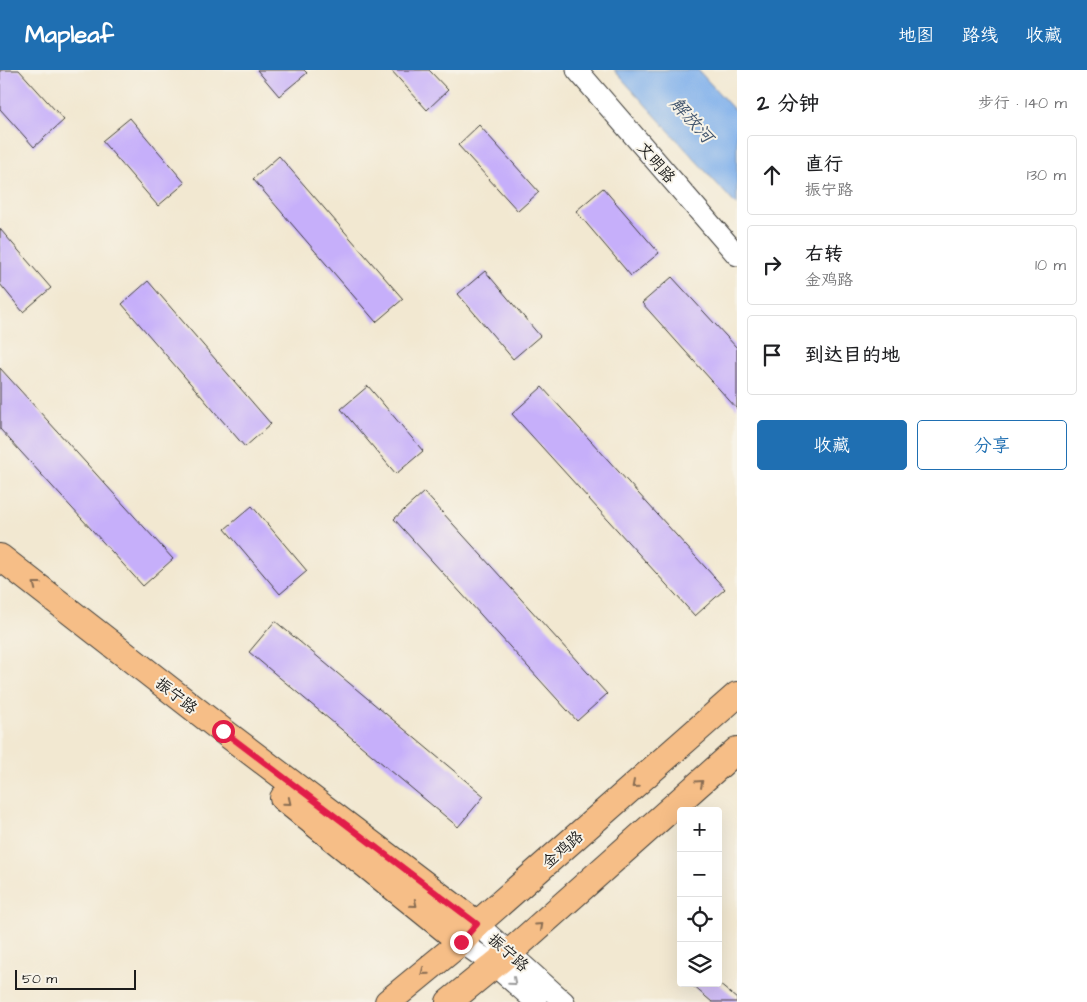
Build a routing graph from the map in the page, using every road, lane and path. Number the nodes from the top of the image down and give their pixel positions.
1 (577, 70) edge
2 (733, 247) edge
3 (0, 557) edge
4 (0, 579) edge
5 (737, 696) edge
6 (737, 750) edge
7 (469, 933) junction
8 (502, 959) junction
9 (388, 1002) edge
10 (449, 1002) edge
11 (536, 1002) edge
12 (564, 1002) edge

1 - 2 street, 文明路
7 -> 3 main road, 振宁路
4 -> 7 main road, 振宁路
5 -> 7 main road, 金鸡路
8 -> 6 main road
7 - 8 street, 振宁路
7 -> 9 main road, 金鸡路
8 - 10 main road
8 -> 11 street, 振宁路
8 - 12 street, 振宁路

